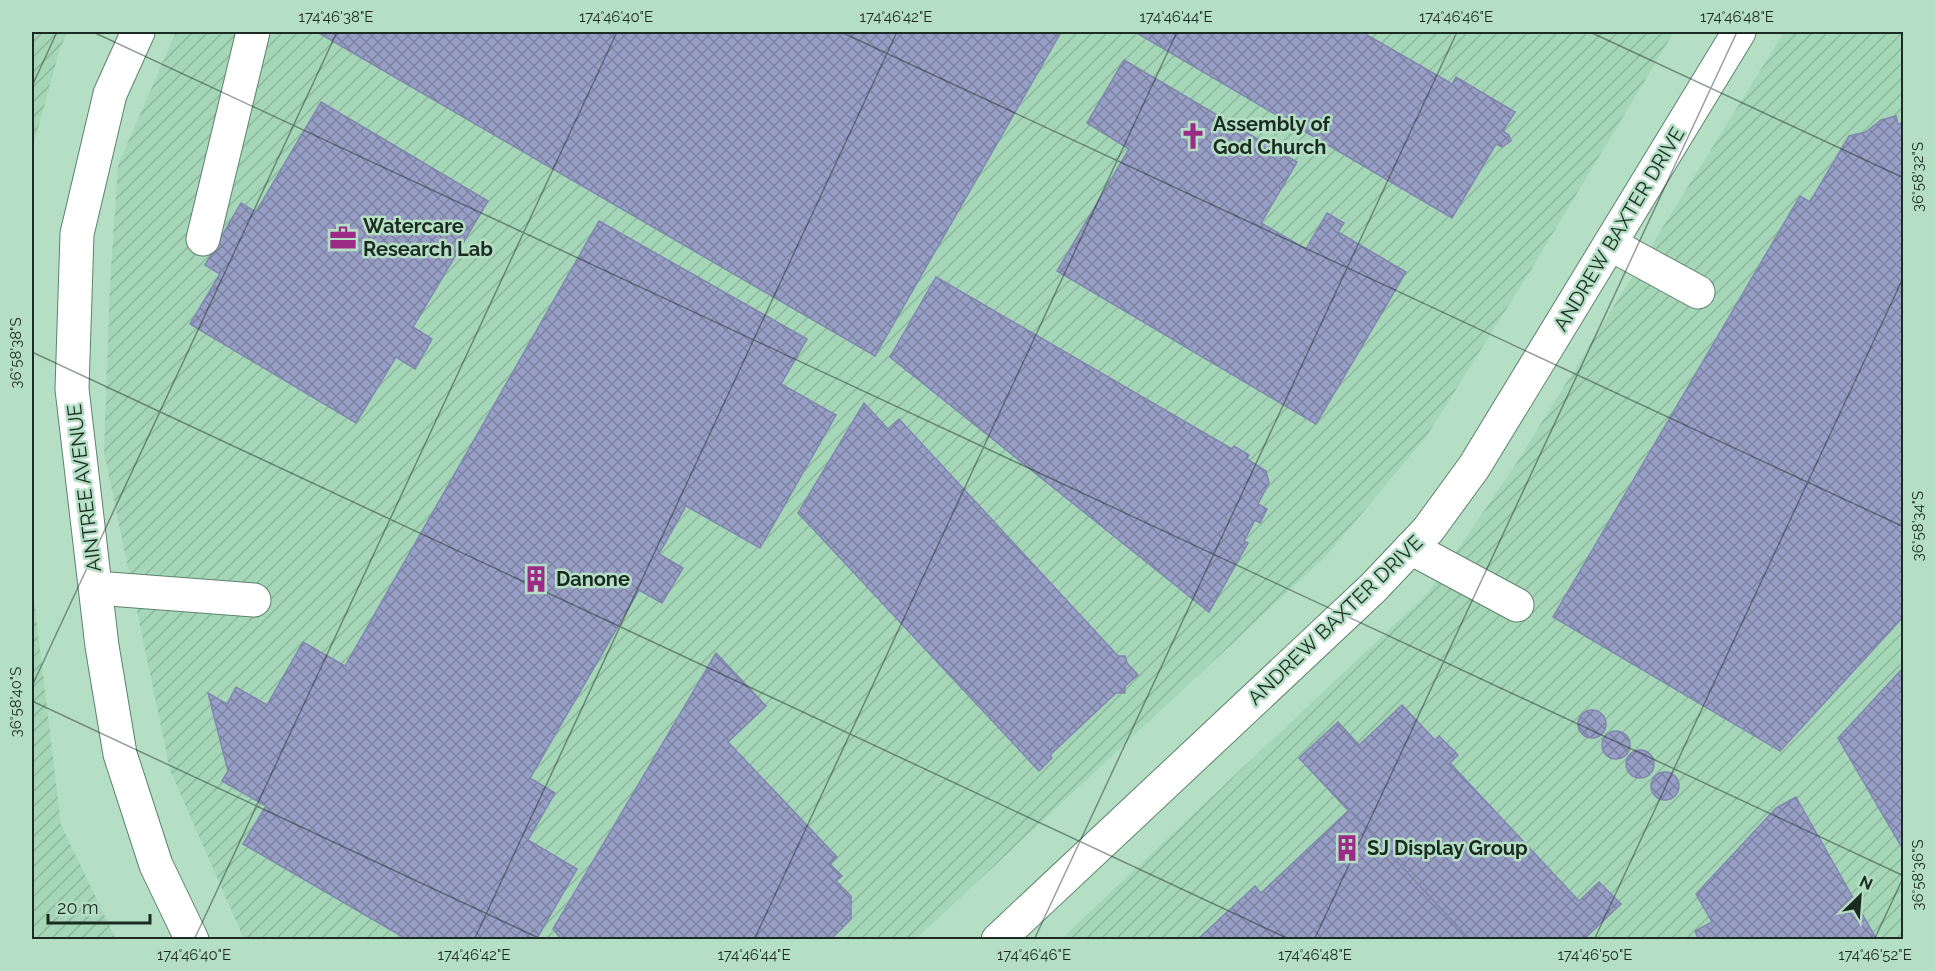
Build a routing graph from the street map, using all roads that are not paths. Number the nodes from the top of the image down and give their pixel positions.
1 (138, 32) edge
2 (253, 32) edge
3 (1739, 32) edge
4 (203, 239) dead end
5 (1610, 244) junction
6 (1698, 292) dead end
7 (1411, 548) junction
8 (96, 588) junction
9 (254, 600) dead end
10 (1517, 605) dead end
11 (192, 939) edge
12 (998, 939) edge

1 - 8 street, AINTREE AVENUE
2 - 4 street
3 - 5 street, ANDREW BAXTER DRIVE
5 - 6 street
5 - 7 street, ANDREW BAXTER DRIVE
7 - 10 street
7 - 12 street, ANDREW BAXTER DRIVE
8 - 9 street
8 - 11 street, AINTREE AVENUE

